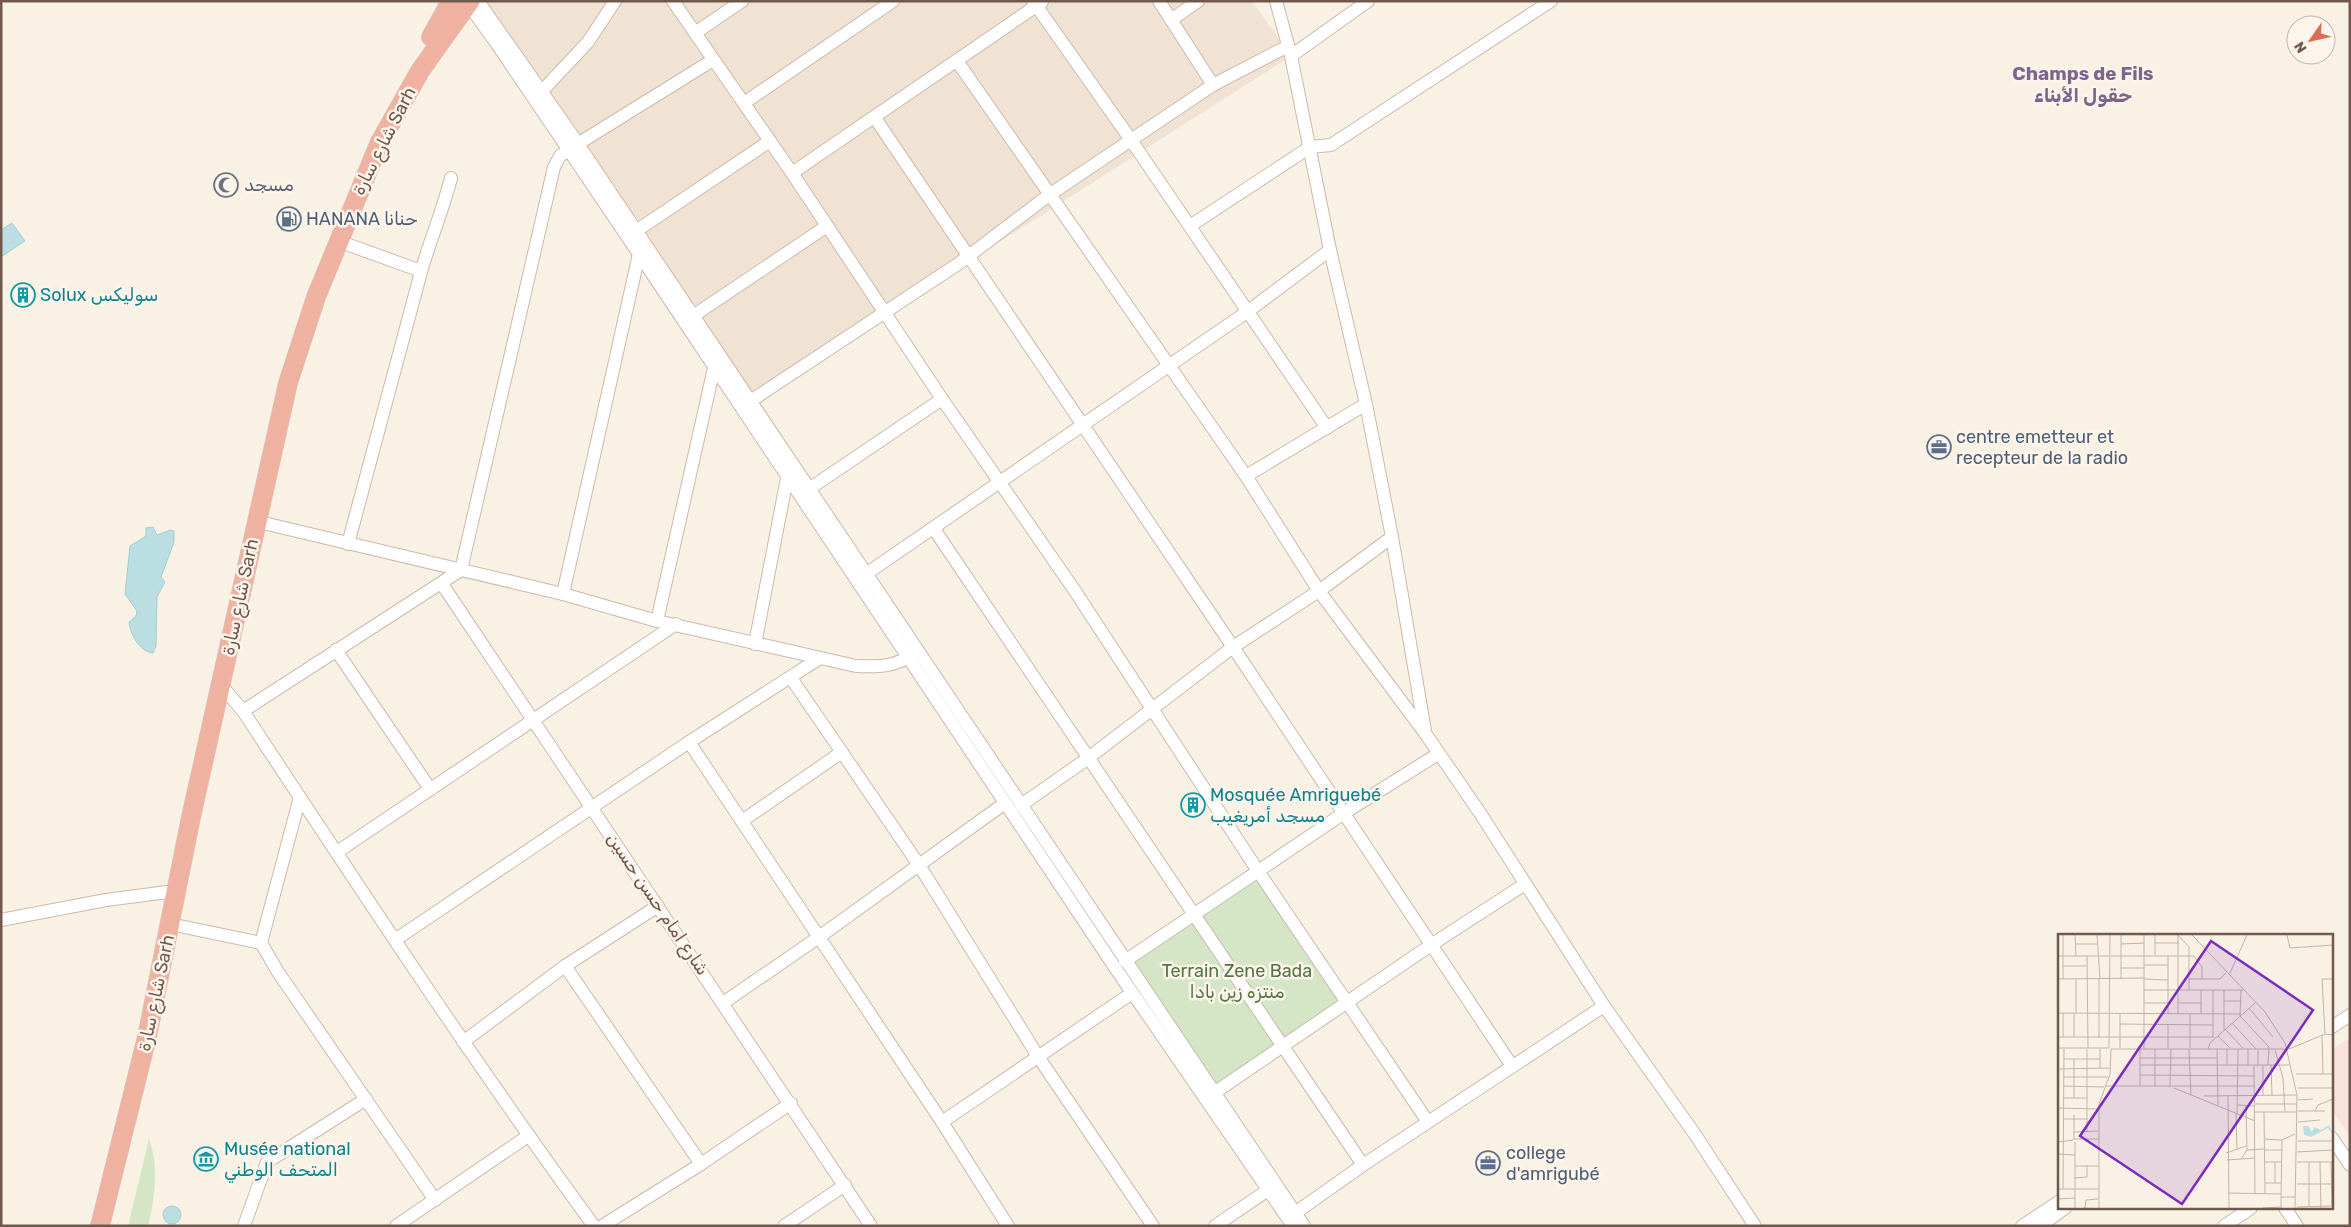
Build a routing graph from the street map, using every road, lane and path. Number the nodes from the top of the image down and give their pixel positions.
1 (615, 1) edge
2 (673, 1) edge
3 (742, 1) edge
4 (893, 1) edge
5 (1159, 1) edge
6 (1198, 1) edge
7 (1276, 1) edge
8 (1368, 1) edge
9 (1551, 1) edge
10 (459, 3) edge
11 (1037, 3) edge
12 (1171, 20) junction
13 (695, 33) junction
14 (1289, 51) junction
15 (713, 60) junction
16 (957, 61) junction
17 (1213, 86) junction
18 (542, 91) junction
19 (744, 103) junction
20 (876, 118) junction
21 (1131, 140) junction
22 (770, 141) junction
23 (572, 147) junction
24 (1310, 147) junction
25 (792, 173) junction
26 (451, 178) dead end
27 (1049, 195) junction
28 (828, 226) junction
29 (1190, 226) junction
30 (636, 231) junction
31 (338, 240) junction
32 (1330, 250) junction
33 (639, 254) junction
34 (968, 257) junction
35 (422, 271) junction
36 (884, 312) junction
37 (1247, 312) junction
38 (692, 316) junction
39 (1169, 365) junction
40 (714, 368) junction
41 (942, 399) junction
42 (749, 402) junction
43 (1366, 404) junction
44 (1082, 425) junction
45 (1327, 428) junction
46 (1246, 476) junction
47 (787, 478) junction
48 (1000, 482) junction
49 (809, 489) junction
50 (255, 521) junction
51 (934, 529) junction
52 (1392, 537) junction
53 (348, 544) junction
54 (460, 570) junction
55 (866, 574) junction
56 (442, 584) junction
57 (1319, 591) junction
58 (564, 594) junction
59 (657, 621) junction
60 (676, 624) junction
61 (754, 644) junction
62 (1234, 647) junction
63 (336, 650) junction
64 (914, 655) junction
65 (820, 658) junction
66 (791, 678) junction
67 (221, 686) junction
68 (1153, 709) junction
69 (243, 711) junction
70 (534, 720) junction
71 (1425, 733) junction
72 (689, 742) junction
73 (842, 752) junction
74 (1438, 754) junction
75 (1087, 759) junction
76 (430, 789) junction
77 (300, 797) junction
78 (1005, 803) junction
79 (1021, 805) junction
80 (593, 808) junction
81 (1344, 813) junction
82 (742, 821) junction
83 (337, 852) junction
84 (919, 865) junction
85 (1258, 871) junction
86 (1525, 884) junction
87 (167, 892) junction
88 (658, 906) junction
89 (1192, 914) junction
90 (1, 920) edge
91 (170, 924) junction
92 (819, 937) junction
93 (395, 940) junction
94 (261, 943) junction
95 (1432, 945) junction
96 (1124, 961) junction
97 (566, 966) junction
98 (1132, 993) junction
99 (724, 1002) junction
100 (1348, 1002) junction
101 (2350, 1005) edge
102 (1604, 1006) junction
103 (2350, 1015) edge
104 (2334, 1016) edge
105 (2334, 1025) edge
106 (463, 1042) junction
107 (1282, 1046) junction
108 (1039, 1058) junction
109 (1512, 1066) junction
110 (1214, 1093) junction
111 (366, 1098) junction
112 (791, 1103) junction
113 (942, 1122) junction
114 (1428, 1122) junction
115 (528, 1136) junction
116 (2334, 1141) edge
117 (701, 1164) junction
118 (1363, 1165) junction
119 (2350, 1165) edge
120 (845, 1185) junction
121 (1273, 1187) junction
122 (435, 1200) junction
123 (2058, 1201) edge
124 (2062, 1210) edge
125 (2248, 1210) edge
126 (2286, 1210) edge
127 (1294, 1219) edge
128 (89, 1226) edge
129 (100, 1226) edge
130 (244, 1226) edge
131 (396, 1226) edge
132 (594, 1226) edge
133 (602, 1226) edge
134 (784, 1226) edge
135 (871, 1226) edge
136 (1008, 1226) edge
137 (1153, 1226) edge
138 (1215, 1226) edge
139 (1304, 1226) edge
140 (1755, 1226) edge
141 (2022, 1226) edge
142 (2040, 1226) edge
143 (2224, 1226) edge
144 (2297, 1226) edge

1 - 18 street
2 - 13 street
3 - 13 street
4 - 19 street
5 - 12 street
6 - 12 street
7 - 14 street
8 - 14 street
9 - 24 street
10 - 18 street
10 - 23 street
10 - 31 highway, شارع سارة Sarh
10 - 87 highway, شارع سارة Sarh
11 - 16 street
11 - 21 street
12 - 17 street
13 - 15 street
14 - 17 street
14 - 24 street
15 - 19 street
15 - 23 street
16 - 20 street
16 - 27 street
17 - 21 street
18 - 23 street
19 - 22 street
20 - 25 street
20 - 34 street
21 - 27 street
21 - 29 street
22 - 25 street
22 - 30 street
23 - 30 street
23 - 33 street
23 - 54 street
24 - 29 street
24 - 32 street
25 - 28 street
26 - 35 street
27 - 34 street
27 - 39 street
28 - 36 street
28 - 38 street
29 - 37 street
30 - 38 street
31 - 35 street
31 - 50 highway, شارع سارة Sarh
32 - 37 street
32 - 43 street
33 - 40 street
33 - 58 street
34 - 36 street
34 - 44 street
35 - 53 street
36 - 41 street
36 - 42 street
37 - 39 street
37 - 45 street
38 - 42 street
39 - 44 street
39 - 46 street
40 - 47 street
40 - 59 street
41 - 48 street
41 - 49 street
42 - 49 street
43 - 45 street
43 - 52 street
44 - 48 street
44 - 62 street
45 - 46 street
46 - 57 street
47 - 61 street
47 - 64 street
48 - 51 street
48 - 68 street
49 - 55 street
50 - 53 street
50 - 67 highway, شارع سارة Sarh
51 - 55 street
51 - 75 street
52 - 57 street
52 - 71 street
53 - 54 street
54 - 56 street
54 - 58 street
55 - 64 street
56 - 63 street
56 - 70 street, شارع امام حسن حسين
57 - 62 street
57 - 71 street
58 - 59 street
59 - 60 street
60 - 61 street
60 - 70 street
61 - 65 street
62 - 68 street
62 - 81 street
63 - 69 street
63 - 76 street
64 - 65 street
64 - 78 street
64 - 79 street
65 - 66 street
66 - 72 street
66 - 73 street
67 - 69 street
67 - 91 highway, شارع سارة Sarh
68 - 75 street
68 - 85 street
69 - 77 street
70 - 76 street
70 - 80 street, شارع امام حسن حسين
71 - 74 street
72 - 80 street
72 - 82 street
73 - 82 street
73 - 84 street
74 - 81 street
74 - 86 street
75 - 79 street
75 - 89 street
76 - 83 street
77 - 83 street
77 - 94 street
78 - 84 street
78 - 98 street
79 - 96 street
80 - 88 street, شارع امام حسن حسين
80 - 93 street
81 - 85 street
81 - 95 street
82 - 92 street
83 - 93 street
84 - 92 street
84 - 108 street
85 - 89 street
85 - 100 street
86 - 95 street
86 - 102 street
87 - 90 street
87 - 128 highway, شارع سارة Sarh
88 - 97 street
88 - 99 street, شارع امام حسن حسين
89 - 96 street
89 - 107 street
91 - 94 street
91 - 129 highway, شارع سارة Sarh
92 - 99 street
92 - 113 street
93 - 106 street
94 - 111 street
95 - 100 street
95 - 109 street
96 - 110 street
97 - 106 street
97 - 117 street
98 - 108 street
98 - 121 street
99 - 112 street, شارع امام حسن حسين
100 - 107 street
100 - 114 street
101 - 104 street
102 - 109 street
102 - 140 street
103 - 105 street
106 - 115 street
107 - 110 street
107 - 118 street
108 - 113 street
108 - 137 street
109 - 114 street
110 - 121 street
111 - 122 street
111 - 130 street
112 - 117 street
112 - 120 street, شارع امام حسن حسين
113 - 136 street
114 - 118 street
115 - 122 street
115 - 132 street
116 - 119 street
117 - 133 street
118 - 127 street
120 - 134 street
120 - 135 street, شارع امام حسن حسين
121 - 127 street
121 - 138 street
122 - 131 street
123 - 141 street
124 - 142 street
125 - 143 street
126 - 144 street
127 - 139 street

